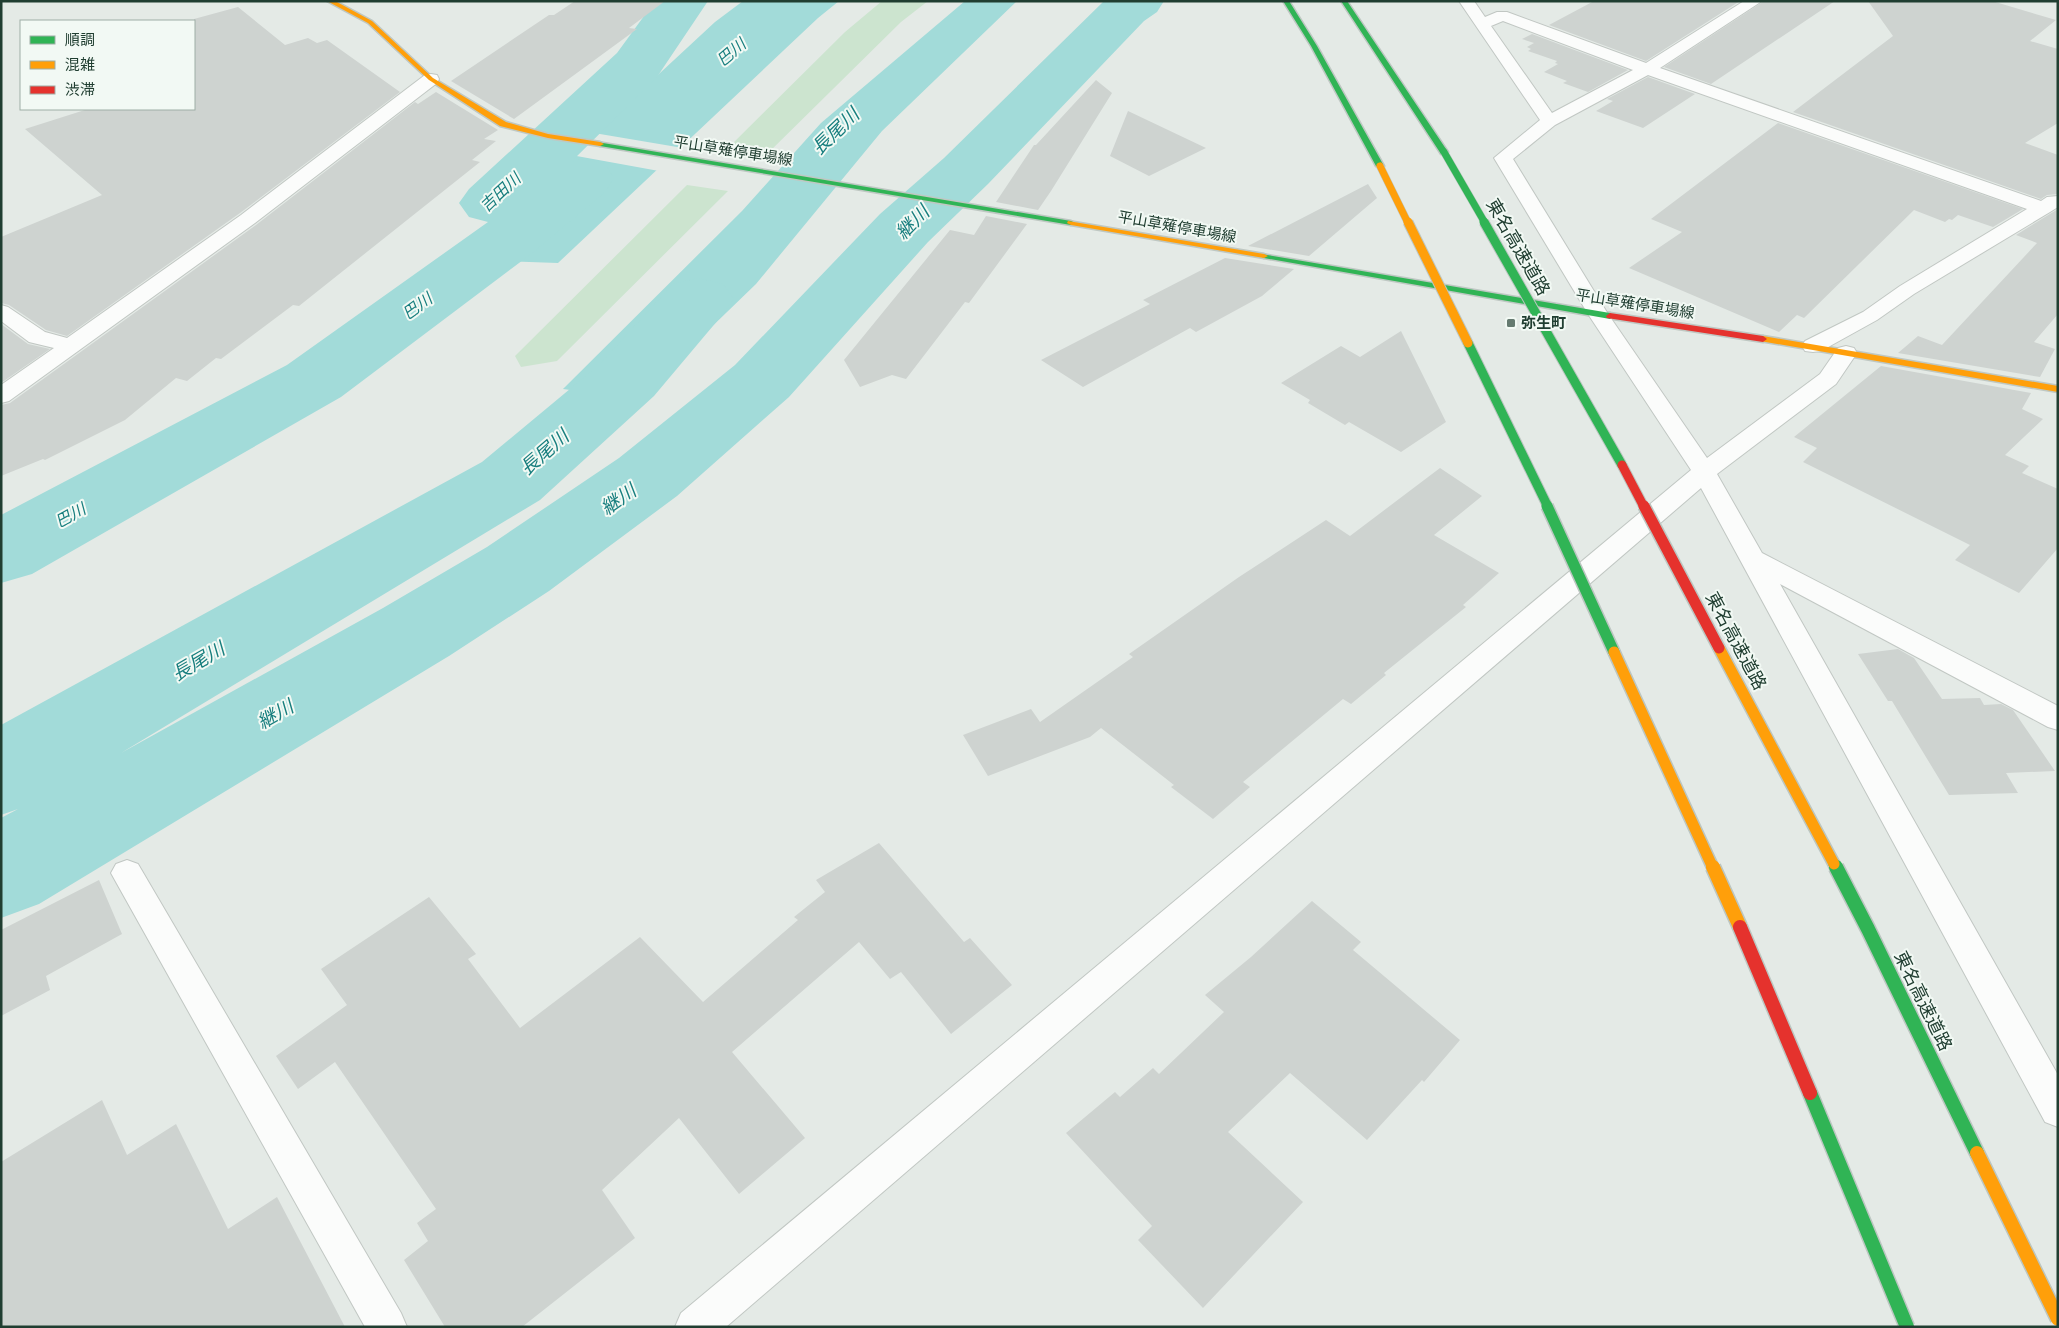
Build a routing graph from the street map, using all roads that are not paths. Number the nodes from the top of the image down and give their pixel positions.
1 (330, 1) edge
2 (1286, 1) edge
3 (1344, 1) edge
4 (1466, 1) edge
5 (1755, 1) edge
6 (1482, 25) junction
7 (1647, 69) junction
8 (431, 79) junction
9 (1549, 121) junction
10 (2050, 203) edge
11 (1, 311) edge
12 (1598, 314) junction
13 (70, 346) junction
14 (1813, 346) junction
15 (1846, 353) junction
16 (2058, 389) edge
17 (1, 396) edge
18 (1704, 472) junction
19 (1751, 558) junction
20 (2058, 719) edge
21 (128, 873) dead end
22 (2058, 1110) edge
23 (2058, 1319) edge
24 (387, 1327) edge
25 (695, 1327) edge
26 (1907, 1327) edge

1 - 8 main road, 平山草薙停車場線
2 - 26 main road, bridge
3 - 23 main road, 東名高速道路, bridge
4 - 6 street
5 - 7 street
6 - 7 street
6 - 9 street
7 - 9 street
7 - 10 street
8 - 12 main road, 平山草薙停車場線
8 - 13 street
9 - 12 street
10 - 14 street
11 - 13 street
12 - 14 main road, 平山草薙停車場線
12 - 18 street
13 - 17 street
14 - 15 main road, 平山草薙停車場線
15 - 16 main road, 平山草薙停車場線
15 - 18 street
18 - 19 street
18 - 25 street
19 - 20 street
19 - 22 street
21 - 24 street

